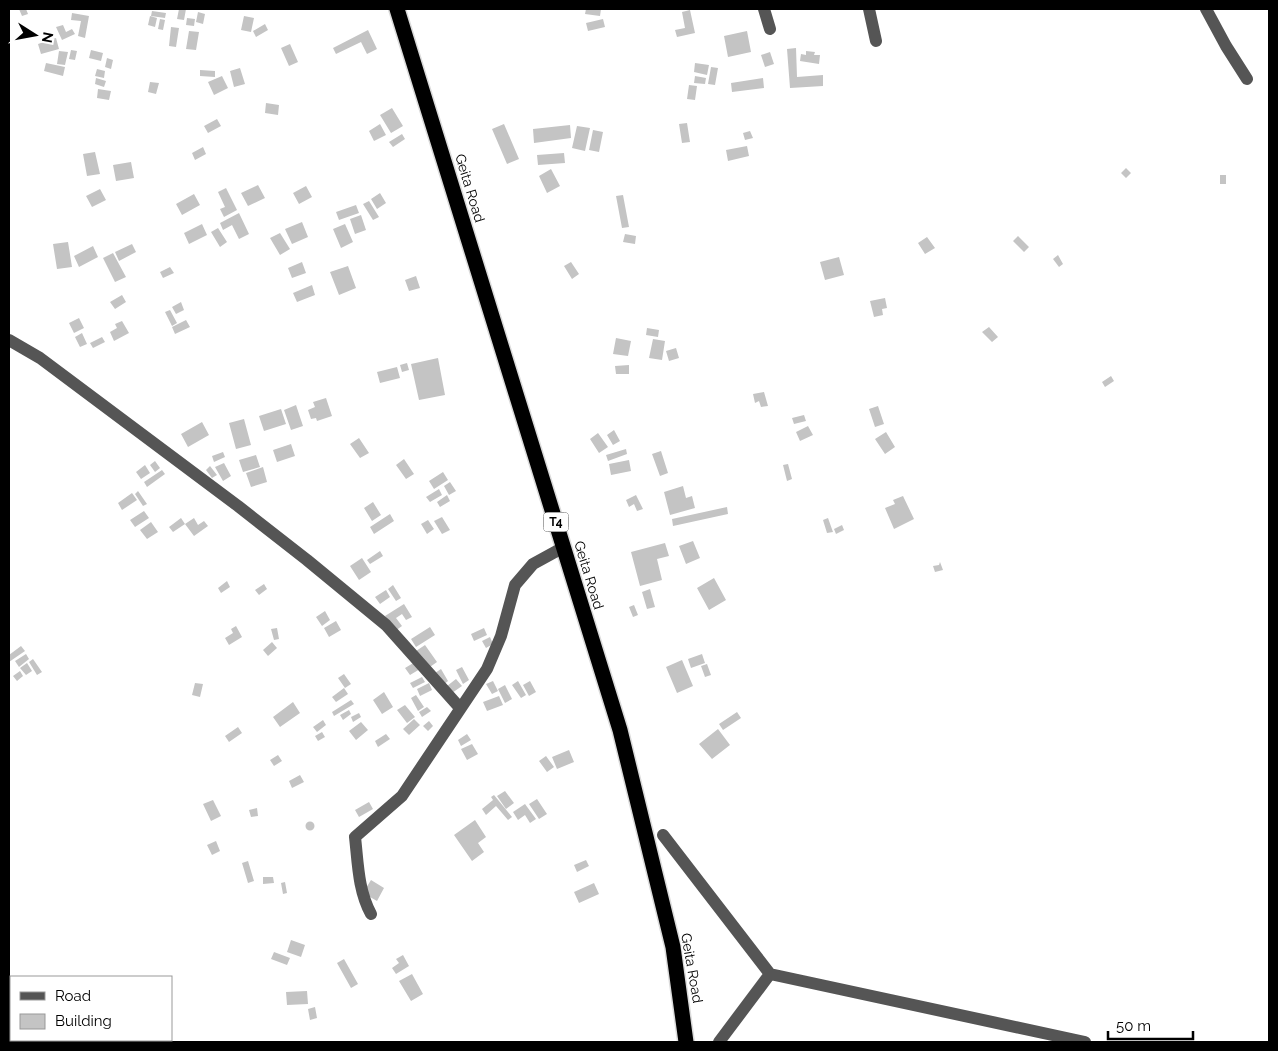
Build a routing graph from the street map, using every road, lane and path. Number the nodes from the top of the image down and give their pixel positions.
1 (397, 9) edge
2 (764, 9) edge
3 (869, 9) edge
4 (1206, 9) edge
5 (770, 29) dead end
6 (876, 41) dead end
7 (1247, 79) dead end
8 (9, 340) edge
9 (564, 548) junction
10 (460, 708) junction
11 (663, 835) dead end
12 (371, 914) dead end
13 (770, 974) junction
14 (686, 1042) edge
15 (719, 1042) edge
16 (1085, 1042) edge

1 - 9 highway, Geita Road / T4
2 - 5 street
3 - 6 street
4 - 7 street
8 - 10 street
9 - 10 street
9 - 14 highway, Geita Road / T4
10 - 12 street
11 - 13 street
13 - 15 street
13 - 16 street

